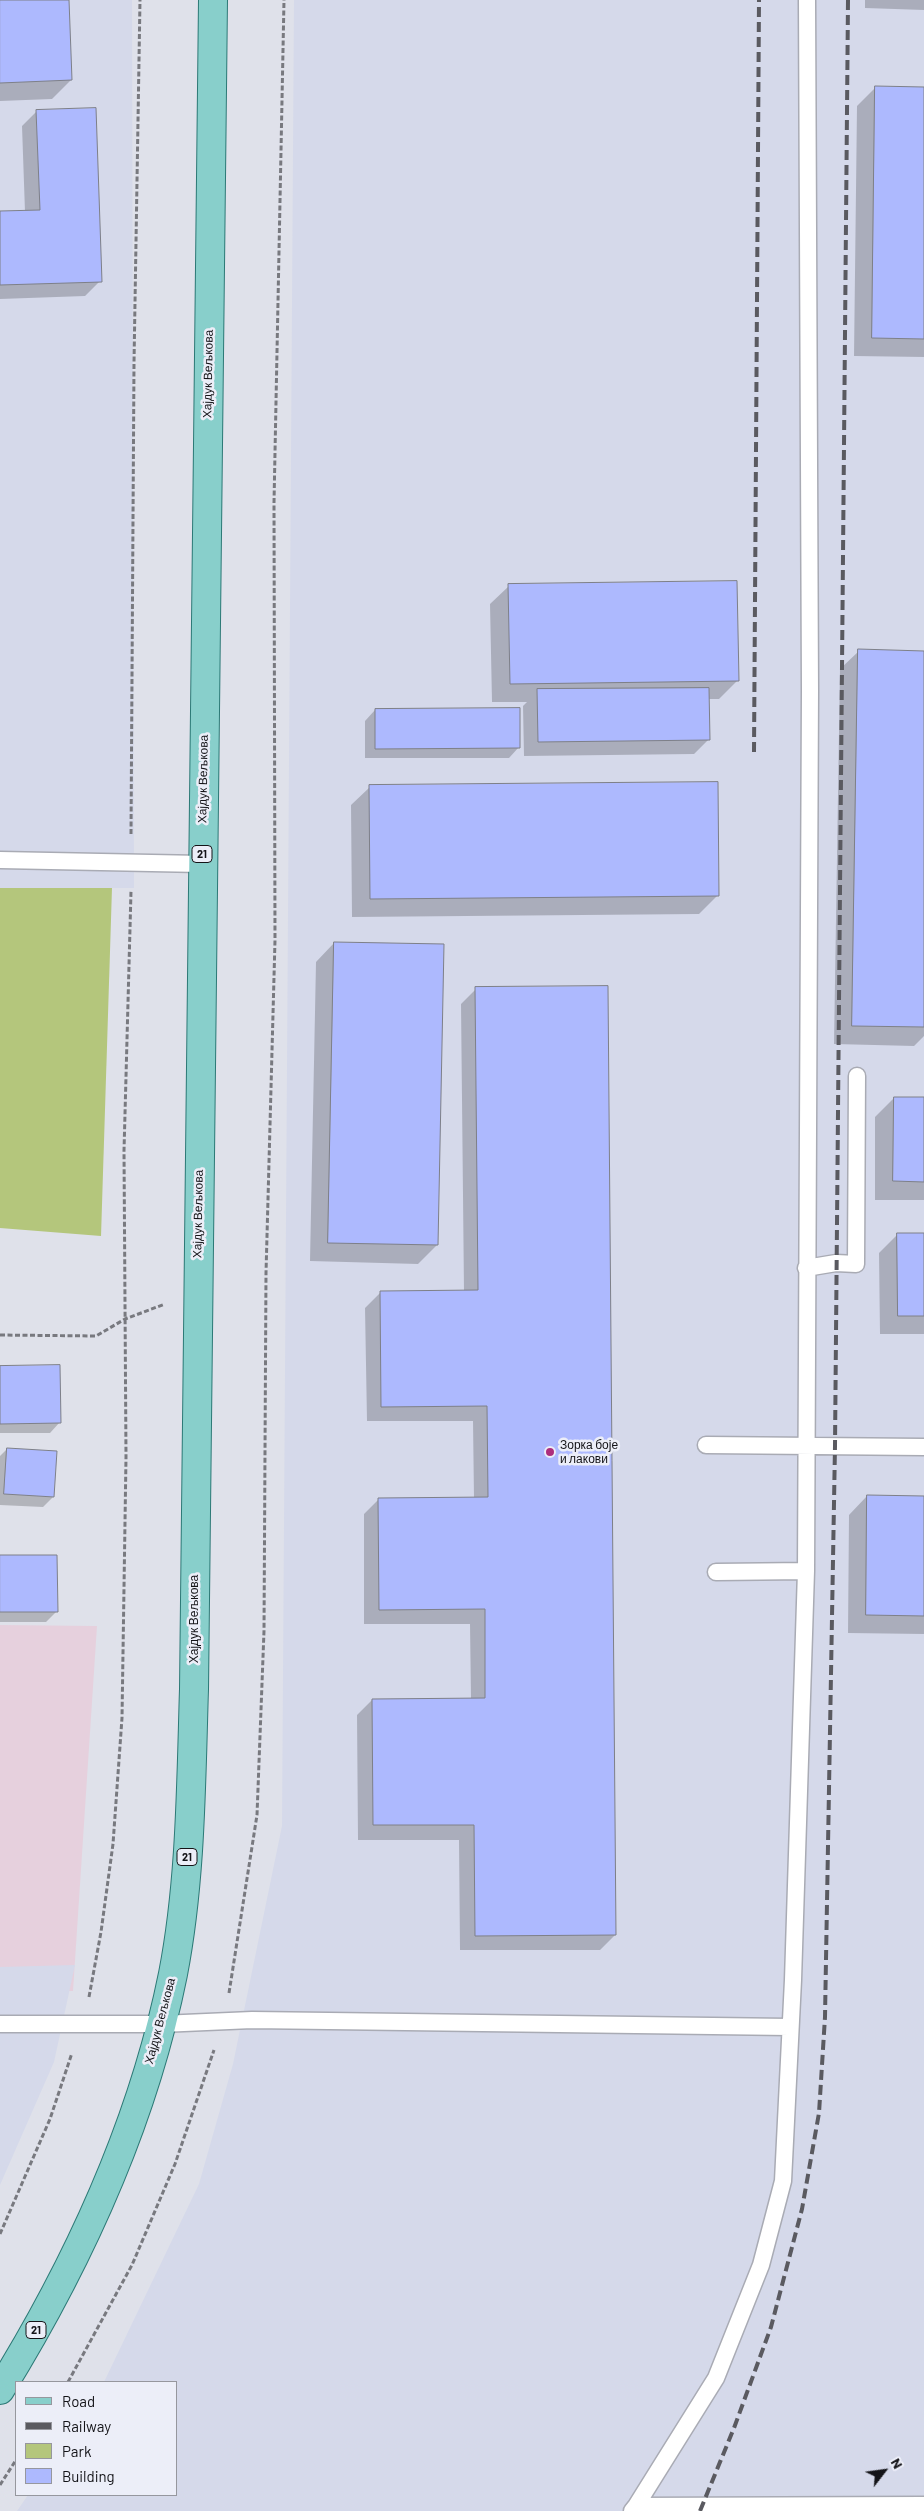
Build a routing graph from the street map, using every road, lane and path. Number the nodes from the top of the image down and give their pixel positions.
1 (140, 0) edge
2 (213, 0) edge
3 (284, 0) edge
4 (807, 0) edge
5 (0, 860) edge
6 (131, 862) junction
7 (202, 864) junction
8 (857, 1076) dead end
9 (806, 1268) junction
10 (197, 1292) junction
11 (125, 1319) junction
12 (0, 1335) edge
13 (706, 1445) dead end
14 (807, 1446) junction
15 (924, 1447) edge
16 (806, 1571) junction
17 (716, 1572) dead end
18 (222, 2021) junction
19 (0, 2024) edge
20 (81, 2024) junction
21 (161, 2024) junction
22 (789, 2027) junction
23 (0, 2234) edge
24 (69, 2381) edge
25 (0, 2390) edge
26 (15, 2462) edge
27 (0, 2485) edge
28 (924, 2505) edge
29 (634, 2508) edge

1 - 6 path
2 - 7 main road, Хајдук Вељкова / 21
3 - 18 path
4 - 9 lane
5 - 6 lane
6 - 7 lane
6 - 11 path
7 - 10 main road, Хајдук Вељкова / 21
8 - 9 lane
9 - 14 lane
10 - 11 path
10 - 21 main road, Хајдук Вељкова / 21
11 - 12 path
11 - 20 path
13 - 14 lane
14 - 15 lane
14 - 16 lane
16 - 17 lane
16 - 22 lane
18 - 21 lane
18 - 22 lane
18 - 24 path
19 - 20 lane
20 - 21 lane
20 - 23 path
21 - 25 main road, Хајдук Вељкова / 21
22 - 29 lane
26 - 27 path
28 - 29 lane

